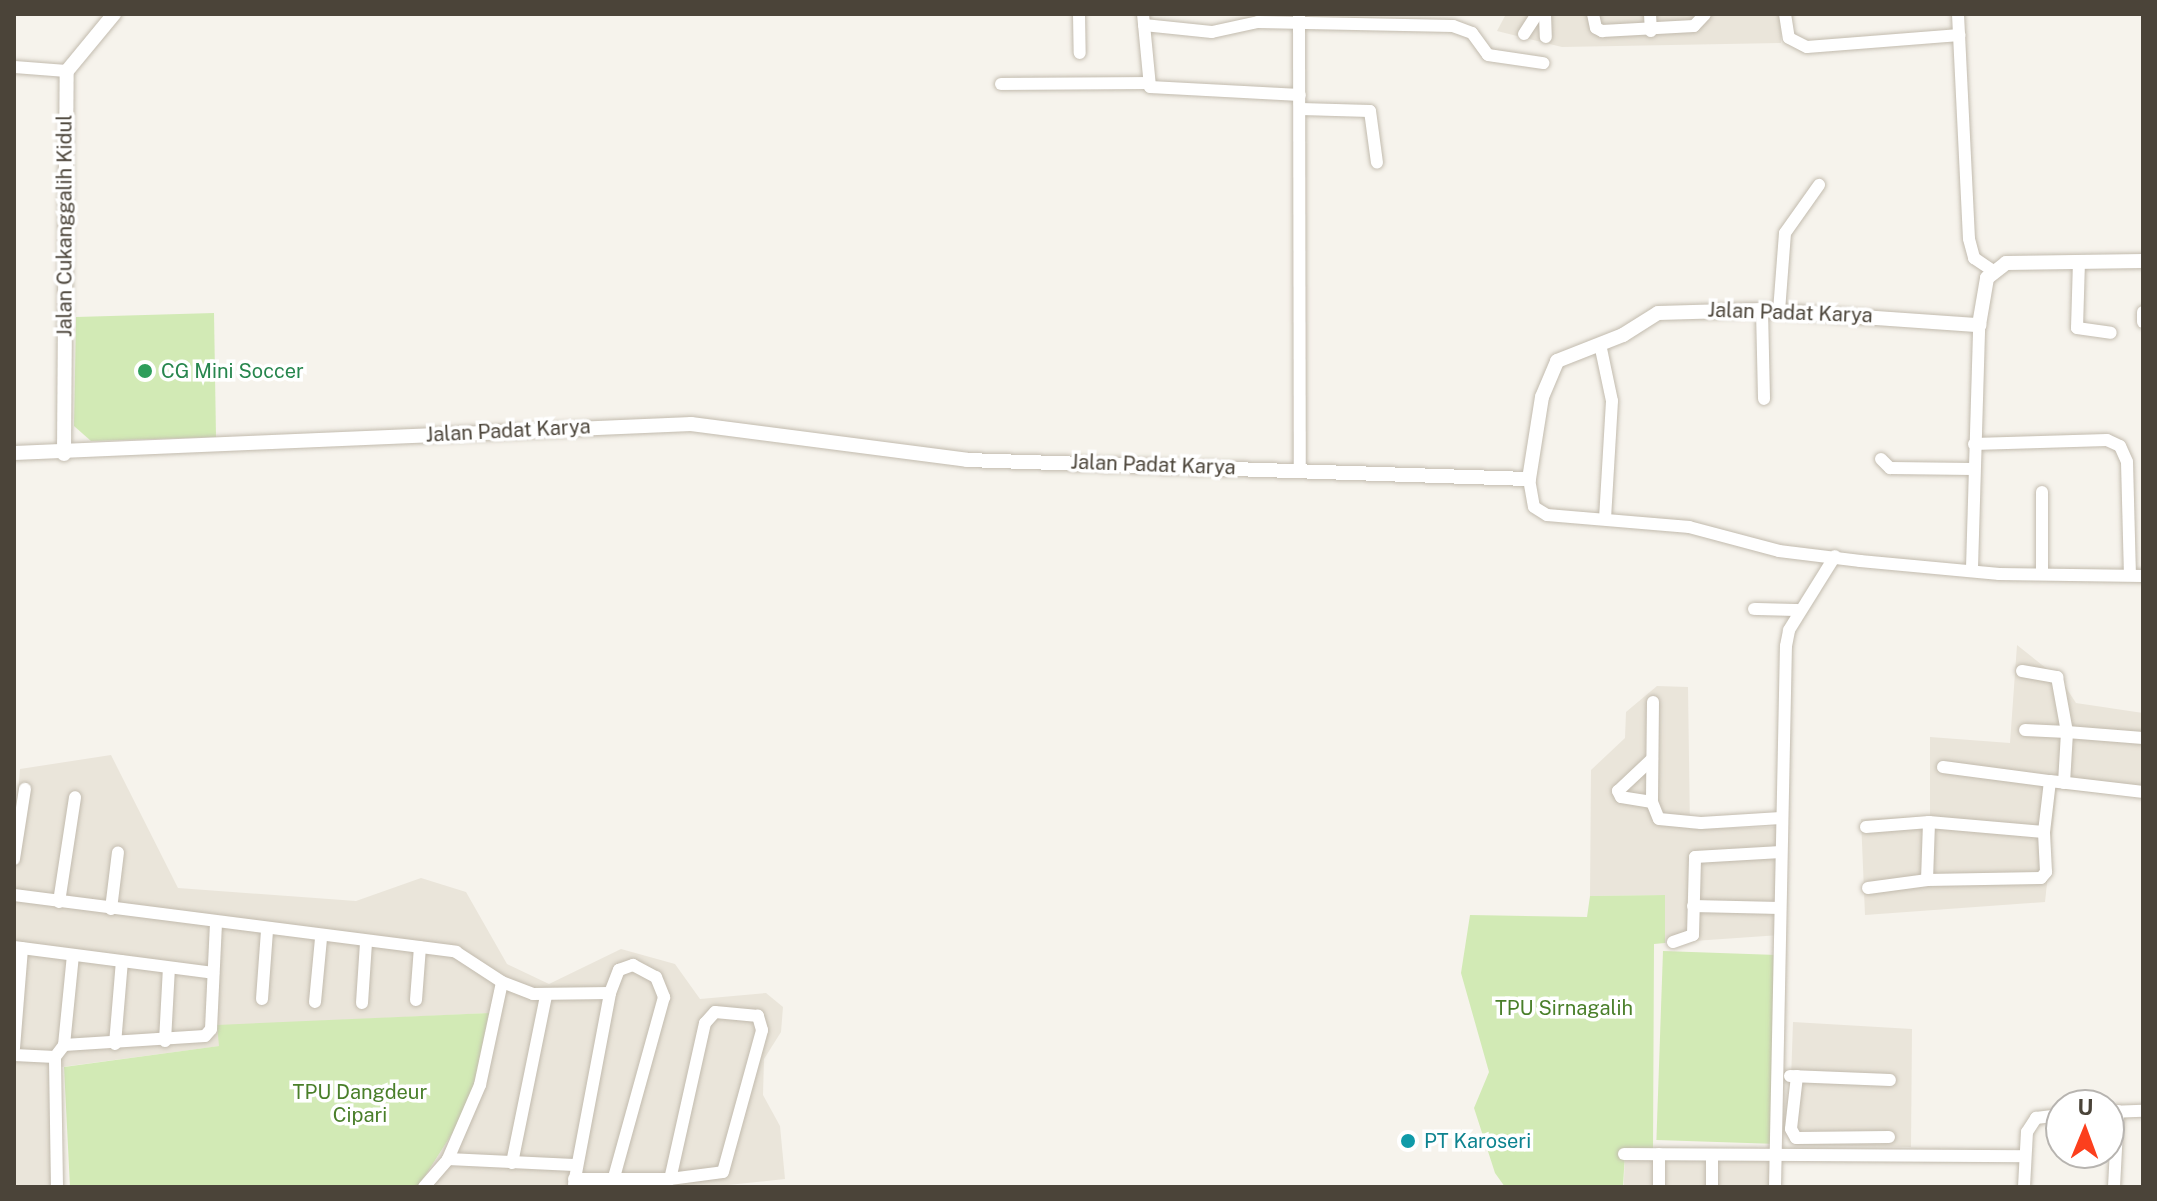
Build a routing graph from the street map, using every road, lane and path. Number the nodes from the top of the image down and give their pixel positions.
1 (114, 14) edge
2 (1079, 14) edge
3 (1537, 14) edge
4 (1545, 14) edge
5 (1593, 14) edge
6 (1650, 14) edge
7 (1705, 14) edge
8 (1785, 14) edge
9 (1958, 14) edge
10 (1299, 19) edge
11 (1144, 20) edge
12 (1651, 31) junction
13 (1524, 34) dead end
14 (1960, 35) junction
15 (1546, 37) dead end
16 (1080, 53) dead end
17 (1543, 63) dead end
18 (14, 67) edge
19 (67, 71) junction
20 (1146, 83) junction
21 (1001, 84) dead end
22 (1300, 95) junction
23 (1301, 109) junction
24 (1377, 163) dead end
25 (1819, 185) dead end
26 (2079, 261) junction
27 (2143, 261) edge
28 (1993, 271) junction
29 (1762, 310) junction
30 (1779, 311) junction
31 (2143, 312) edge
32 (2143, 322) edge
33 (1979, 325) junction
34 (2111, 333) dead end
35 (1600, 344) junction
36 (1764, 399) dead end
37 (1974, 444) junction
38 (14, 453) edge
39 (64, 454) junction
40 (1881, 459) dead end
41 (2127, 462) junction
42 (2143, 463) edge
43 (1973, 469) junction
44 (1300, 471) junction
45 (1529, 479) junction
46 (2042, 492) dead end
47 (1605, 518) junction
48 (1835, 556) junction
49 (1972, 568) junction
50 (2042, 574) junction
51 (2137, 576) edge
52 (1754, 609) dead end
53 (1799, 610) junction
54 (2022, 671) dead end
55 (1653, 702) dead end
56 (2025, 730) dead end
57 (2067, 732) junction
58 (2143, 738) edge
59 (1652, 759) junction
60 (1943, 767) dead end
61 (2050, 781) junction
62 (2064, 783) junction
63 (25, 789) dead end
64 (2143, 792) edge
65 (75, 797) dead end
66 (1652, 802) junction
67 (1781, 818) junction
68 (1929, 822) junction
69 (1866, 827) dead end
70 (2044, 832) junction
71 (118, 852) dead end
72 (1781, 852) junction
73 (14, 859) edge
74 (1927, 880) junction
75 (1868, 888) dead end
76 (14, 895) edge
77 (59, 902) junction
78 (1693, 906) junction
79 (1780, 908) junction
80 (111, 909) junction
81 (216, 923) junction
82 (267, 931) junction
83 (321, 938) junction
84 (366, 942) junction
85 (1673, 942) dead end
86 (420, 947) junction
87 (18, 948) edge
88 (73, 955) junction
89 (122, 961) junction
90 (169, 968) junction
91 (213, 973) junction
92 (502, 982) junction
93 (610, 993) junction
94 (546, 996) junction
95 (262, 999) dead end
96 (416, 1000) dead end
97 (315, 1002) dead end
98 (362, 1003) dead end
99 (165, 1041) junction
100 (115, 1044) junction
101 (64, 1045) junction
102 (14, 1048) edge
103 (14, 1055) edge
104 (55, 1057) junction
105 (1778, 1075) junction
106 (1797, 1076) junction
107 (1890, 1080) dead end
108 (2045, 1118) edge
109 (1889, 1137) dead end
110 (1778, 1153) junction
111 (1624, 1154) dead end
112 (1659, 1154) junction
113 (1712, 1155) junction
114 (2024, 1156) junction
115 (448, 1159) junction
116 (512, 1163) junction
117 (574, 1177) edge
118 (670, 1179) junction
119 (613, 1181) junction
120 (57, 1187) edge
121 (424, 1187) edge
122 (1659, 1187) edge
123 (1712, 1187) edge
124 (1775, 1187) edge
125 (2024, 1187) edge

1 - 19 street
2 - 16 street
3 - 13 street
4 - 15 street
5 - 12 street
6 - 12 street
7 - 12 street
8 - 14 street
9 - 14 street
10 - 11 street
10 - 17 street
10 - 22 street
11 - 20 street
14 - 28 street
18 - 19 street
19 - 39 street, Jalan Cukanggalih Kidul
20 - 21 street
20 - 22 street
22 - 23 street
23 - 24 street
23 - 44 street
25 - 30 street
26 - 27 street
26 - 28 street
26 - 34 street
28 - 33 street
29 - 30 street, Jalan Padat Karya
29 - 35 street, Jalan Padat Karya
29 - 36 street
30 - 33 street, Jalan Padat Karya
31 - 32 street
33 - 37 street
35 - 45 street, Jalan Padat Karya
35 - 47 street
37 - 41 street
37 - 43 street
38 - 39 street, Jalan Padat Karya
39 - 44 street, Jalan Padat Karya
40 - 43 street
41 - 42 street
41 - 51 street
43 - 49 street
44 - 45 street, Jalan Padat Karya
45 - 47 street
46 - 50 street
47 - 48 street
48 - 49 street
48 - 53 street
49 - 50 street
50 - 51 street
52 - 53 street
53 - 67 street
54 - 57 street
55 - 59 street
56 - 57 street
57 - 58 street
57 - 62 street
59 - 66 street
59 - 66 street
60 - 61 street
61 - 62 street
61 - 70 street
62 - 64 street
63 - 73 street
65 - 77 street
66 - 67 street
67 - 72 street
68 - 69 street
68 - 70 street
68 - 74 street
70 - 74 street
71 - 80 street
72 - 78 street
72 - 79 street
74 - 75 street
76 - 77 street
77 - 80 street
78 - 79 street
78 - 85 street
79 - 105 street
80 - 81 street
81 - 82 street
81 - 91 street
82 - 83 street
82 - 95 street
83 - 84 street
83 - 97 street
84 - 86 street
84 - 98 street
86 - 92 street
86 - 96 street
87 - 88 street
87 - 102 street
88 - 89 street
88 - 101 street
89 - 90 street
89 - 100 street
90 - 91 street
90 - 99 street
91 - 99 street
92 - 94 street
92 - 115 street
93 - 94 street
93 - 117 street
93 - 119 street
94 - 116 street
99 - 100 street
100 - 101 street
101 - 104 street
103 - 104 street
104 - 120 street
105 - 106 street
105 - 110 street
106 - 107 street
106 - 109 street
108 - 114 street
110 - 113 street
110 - 114 street
110 - 124 street
111 - 112 street
112 - 113 street
112 - 122 street
113 - 123 street
114 - 125 street
115 - 116 street
115 - 121 street
116 - 117 street
117 - 119 street
118 - 118 street
118 - 119 street

